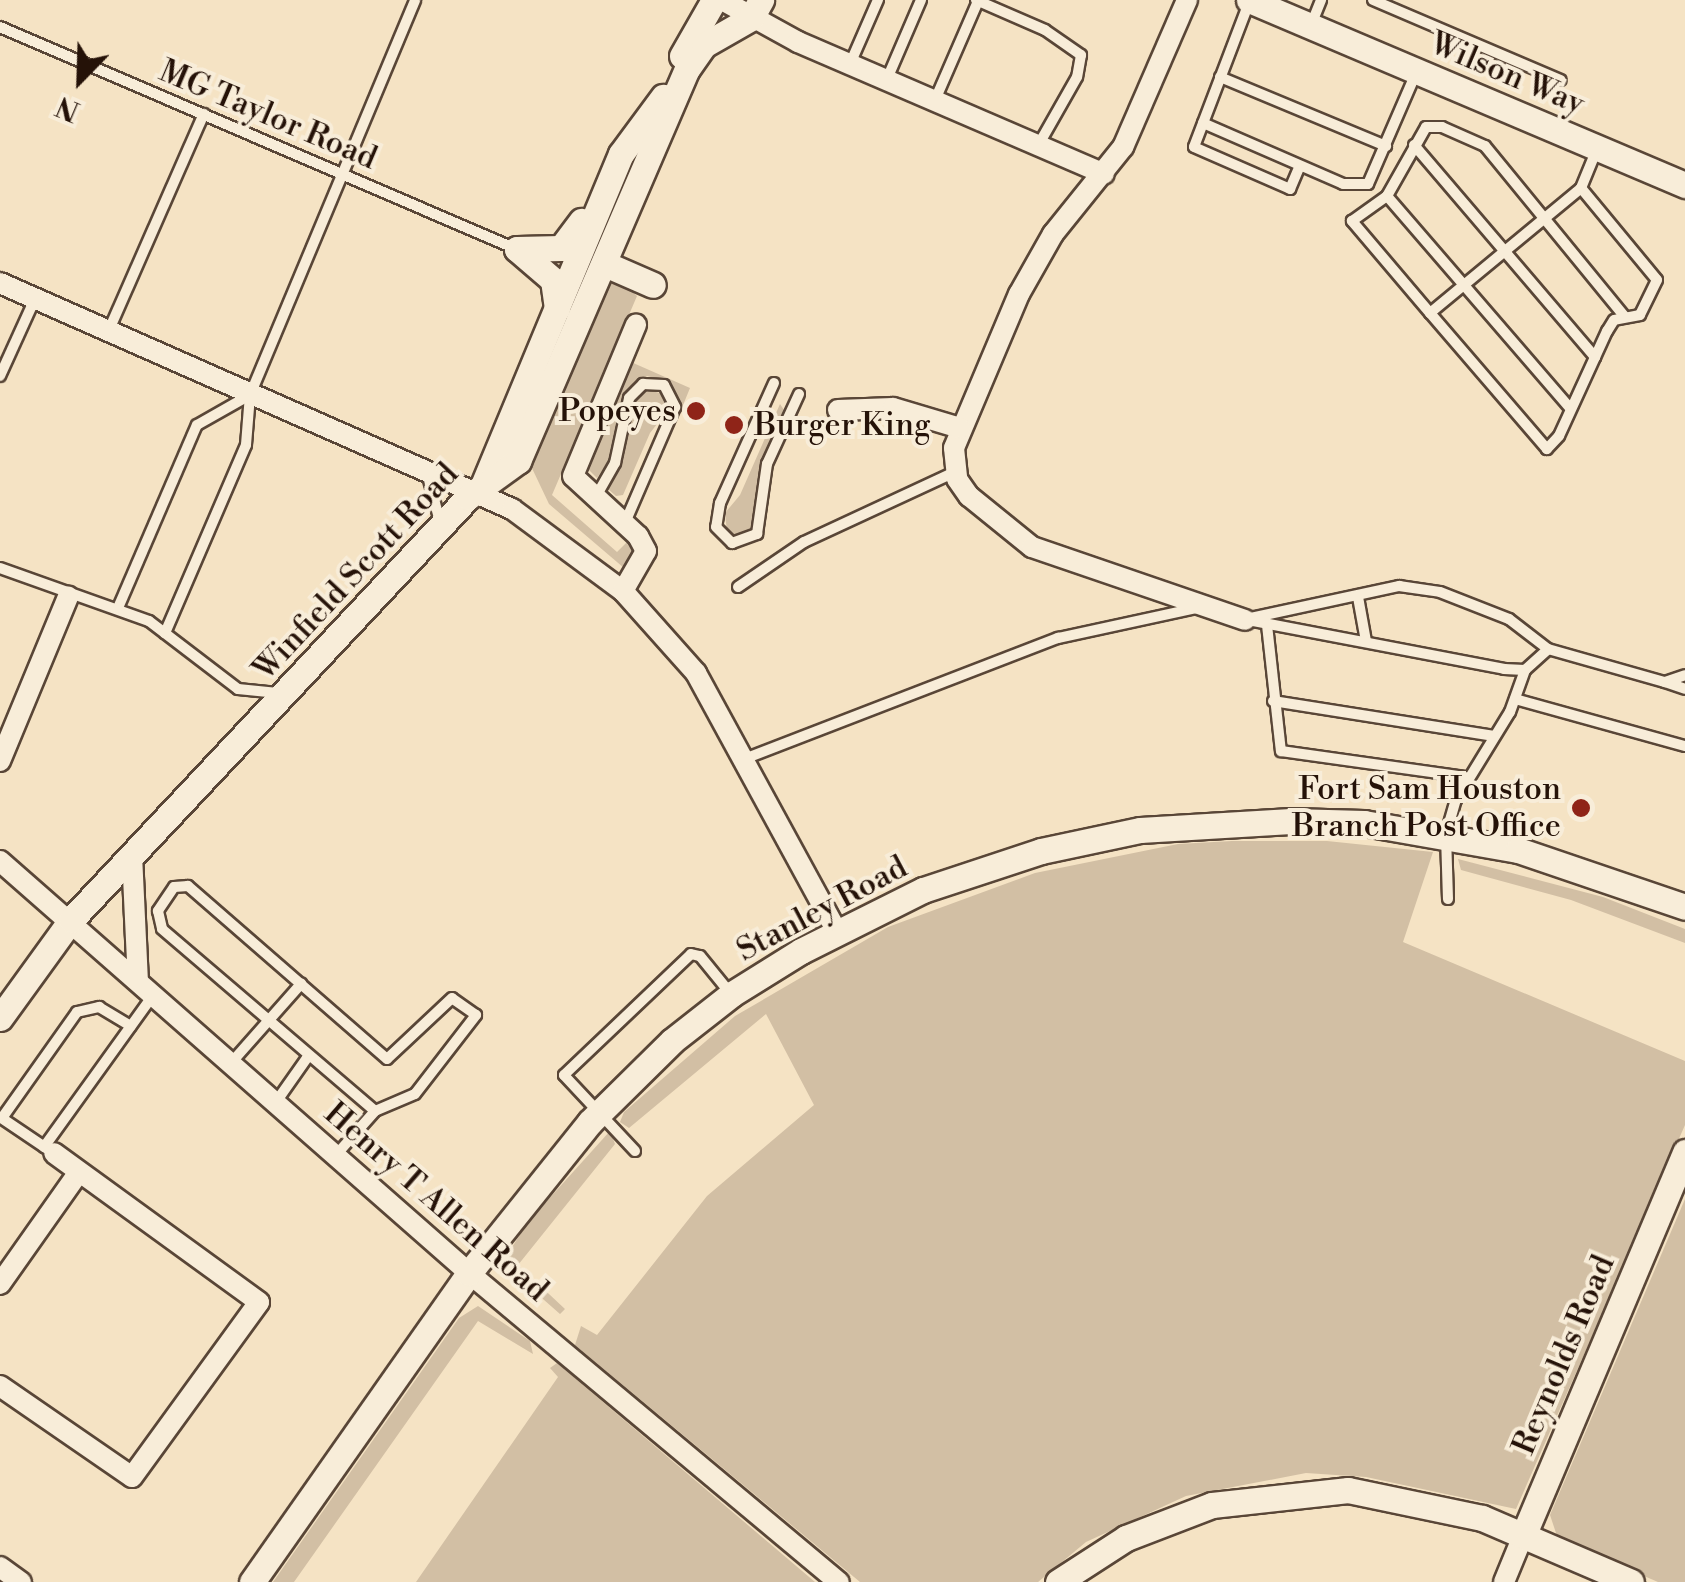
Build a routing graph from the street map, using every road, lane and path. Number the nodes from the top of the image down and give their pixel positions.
1 (415, 0) edge
2 (718, 0) edge
3 (878, 0) edge
4 (921, 0) edge
5 (977, 0) edge
6 (1187, 0) edge
7 (1250, 0) edge
8 (1321, 0) edge
9 (1373, 0) edge
10 (756, 9) edge
11 (1311, 26) junction
12 (0, 27) edge
13 (850, 64) junction
14 (1417, 71) junction
15 (1220, 77) junction
16 (887, 80) junction
17 (1560, 80) dead end
18 (935, 100) junction
19 (204, 114) junction
20 (1203, 122) junction
21 (1039, 144) junction
22 (1414, 144) junction
23 (1386, 146) junction
24 (1598, 148) junction
25 (622, 154) junction
26 (1300, 166) junction
27 (342, 174) junction
28 (1104, 174) junction
29 (1685, 185) edge
30 (1581, 188) junction
31 (1387, 196) junction
32 (1547, 217) junction
33 (517, 249) junction
34 (1504, 252) junction
35 (606, 264) junction
36 (0, 283) edge
37 (1466, 283) junction
38 (653, 285) dead end
39 (35, 298) junction
40 (557, 308) junction
41 (1430, 312) junction
42 (1625, 316) junction
43 (636, 325) dead end
44 (108, 330) junction
45 (1595, 357) junction
46 (0, 376) edge
47 (774, 384) dead end
48 (799, 394) dead end
49 (250, 395) junction
50 (838, 410) dead end
51 (1571, 410) junction
52 (960, 428) junction
53 (423, 466) junction
54 (956, 472) junction
55 (479, 494) junction
56 (594, 501) junction
57 (624, 525) junction
58 (440, 526) junction
59 (0, 568) edge
60 (738, 587) dead end
61 (623, 591) junction
62 (1358, 596) junction
63 (68, 597) junction
64 (1204, 606) junction
65 (118, 608) junction
66 (1245, 620) junction
67 (1266, 625) junction
68 (165, 634) junction
69 (1366, 641) junction
70 (1548, 649) junction
71 (1525, 670) junction
72 (1685, 675) edge
73 (1665, 682) junction
74 (1685, 689) edge
75 (287, 694) junction
76 (1515, 699) junction
77 (1273, 702) junction
78 (1494, 736) junction
79 (1685, 746) edge
80 (744, 759) junction
81 (0, 761) edge
82 (1464, 777) junction
83 (1446, 834) junction
84 (132, 855) junction
85 (0, 861) edge
86 (1448, 898) dead end
87 (1685, 907) edge
88 (71, 920) junction
89 (838, 933) junction
90 (300, 984) junction
91 (146, 987) junction
92 (732, 994) junction
93 (0, 1018) edge
94 (269, 1021) junction
95 (132, 1026) junction
96 (309, 1055) junction
97 (232, 1062) junction
98 (276, 1102) junction
99 (374, 1111) junction
100 (600, 1113) junction
101 (1, 1118) edge
102 (49, 1150) junction
103 (635, 1151) dead end
104 (1685, 1152) edge
105 (336, 1155) junction
106 (79, 1172) junction
107 (469, 1273) junction
108 (0, 1284) edge
109 (0, 1386) edge
110 (1523, 1536) junction
111 (0, 1568) edge
112 (20, 1582) edge
113 (252, 1582) edge
114 (839, 1582) edge
115 (1058, 1582) edge
116 (1504, 1582) edge
117 (1631, 1582) edge

1 - 27 lane
2 - 10 street
2 - 25 street, Winfield Scott Road
3 - 13 lane
4 - 16 lane
5 - 18 lane
5 - 21 lane
6 - 28 street
7 - 11 street, Wilson Way
7 - 15 lane
8 - 11 lane
9 - 17 lane
10 - 13 street
10 - 35 street
11 - 14 street, Wilson Way
12 - 19 lane, MG Taylor Road
13 - 16 street
14 - 23 lane
14 - 24 street, Wilson Way
15 - 20 lane
15 - 23 lane
16 - 18 street
18 - 21 street
19 - 27 lane, MG Taylor Road
19 - 44 lane
20 - 26 lane
20 - 26 lane
21 - 28 street
22 - 31 lane
22 - 32 lane
22 - 34 lane
23 - 26 lane
24 - 29 street, Wilson Way
24 - 30 lane
25 - 33 street
25 - 40 street, Winfield Scott Road
27 - 33 lane, MG Taylor Road
27 - 49 lane
28 - 52 street
30 - 32 lane
30 - 42 lane
31 - 37 lane
31 - 41 lane
32 - 34 lane
32 - 42 lane
33 - 40 street
34 - 37 lane
34 - 45 lane
35 - 38 street
35 - 55 street
36 - 39 street
37 - 41 lane
37 - 51 lane
39 - 44 street
39 - 46 lane
40 - 55 street, Winfield Scott Road
41 - 51 lane
42 - 45 lane
43 - 56 street
44 - 49 street
45 - 51 lane
47 - 48 lane
49 - 53 street
49 - 65 lane
49 - 68 lane
50 - 52 street
52 - 54 street
53 - 55 street
53 - 58 lane
54 - 60 lane
54 - 64 street
55 - 58 street, Winfield Scott Road
55 - 61 street
56 - 57 street
56 - 57 lane
57 - 61 street
58 - 75 street, Winfield Scott Road
59 - 63 lane
61 - 80 street
62 - 66 lane
62 - 69 lane
62 - 70 lane
63 - 65 lane
63 - 81 street
64 - 66 street
64 - 80 lane
65 - 68 lane
66 - 67 lane
67 - 69 lane
67 - 77 lane
68 - 75 lane
69 - 71 lane
70 - 71 lane
70 - 73 lane
71 - 76 lane
72 - 73 lane
73 - 74 lane
75 - 84 street, Winfield Scott Road
76 - 78 lane
76 - 79 lane
77 - 78 lane
77 - 82 lane
78 - 82 lane
80 - 89 street
82 - 83 lane
83 - 86 lane
83 - 87 street, Stanley Road
83 - 89 street, Stanley Road
84 - 88 street, Winfield Scott Road
84 - 91 street
85 - 88 street, Henry T Allen Road
88 - 91 street, Henry T Allen Road
88 - 93 street, Winfield Scott Road
89 - 92 street, Stanley Road
90 - 94 lane
90 - 94 lane
90 - 99 lane
91 - 95 lane
91 - 97 street, Henry T Allen Road
92 - 100 street, Stanley Road
92 - 100 lane
94 - 96 lane
94 - 97 lane
95 - 101 lane
95 - 102 lane
96 - 98 lane
96 - 99 lane
97 - 98 street, Henry T Allen Road
98 - 105 street, Henry T Allen Road
99 - 105 lane
100 - 103 lane
100 - 107 street, Stanley Road
101 - 102 lane
102 - 106 street
104 - 110 street, Reynolds Road
105 - 107 street, Henry T Allen Road
106 - 108 street
106 - 109 street
107 - 113 street, Stanley Road
107 - 114 street, Henry T Allen Road
110 - 115 street
110 - 116 street, Reynolds Road
110 - 117 street
111 - 112 street

